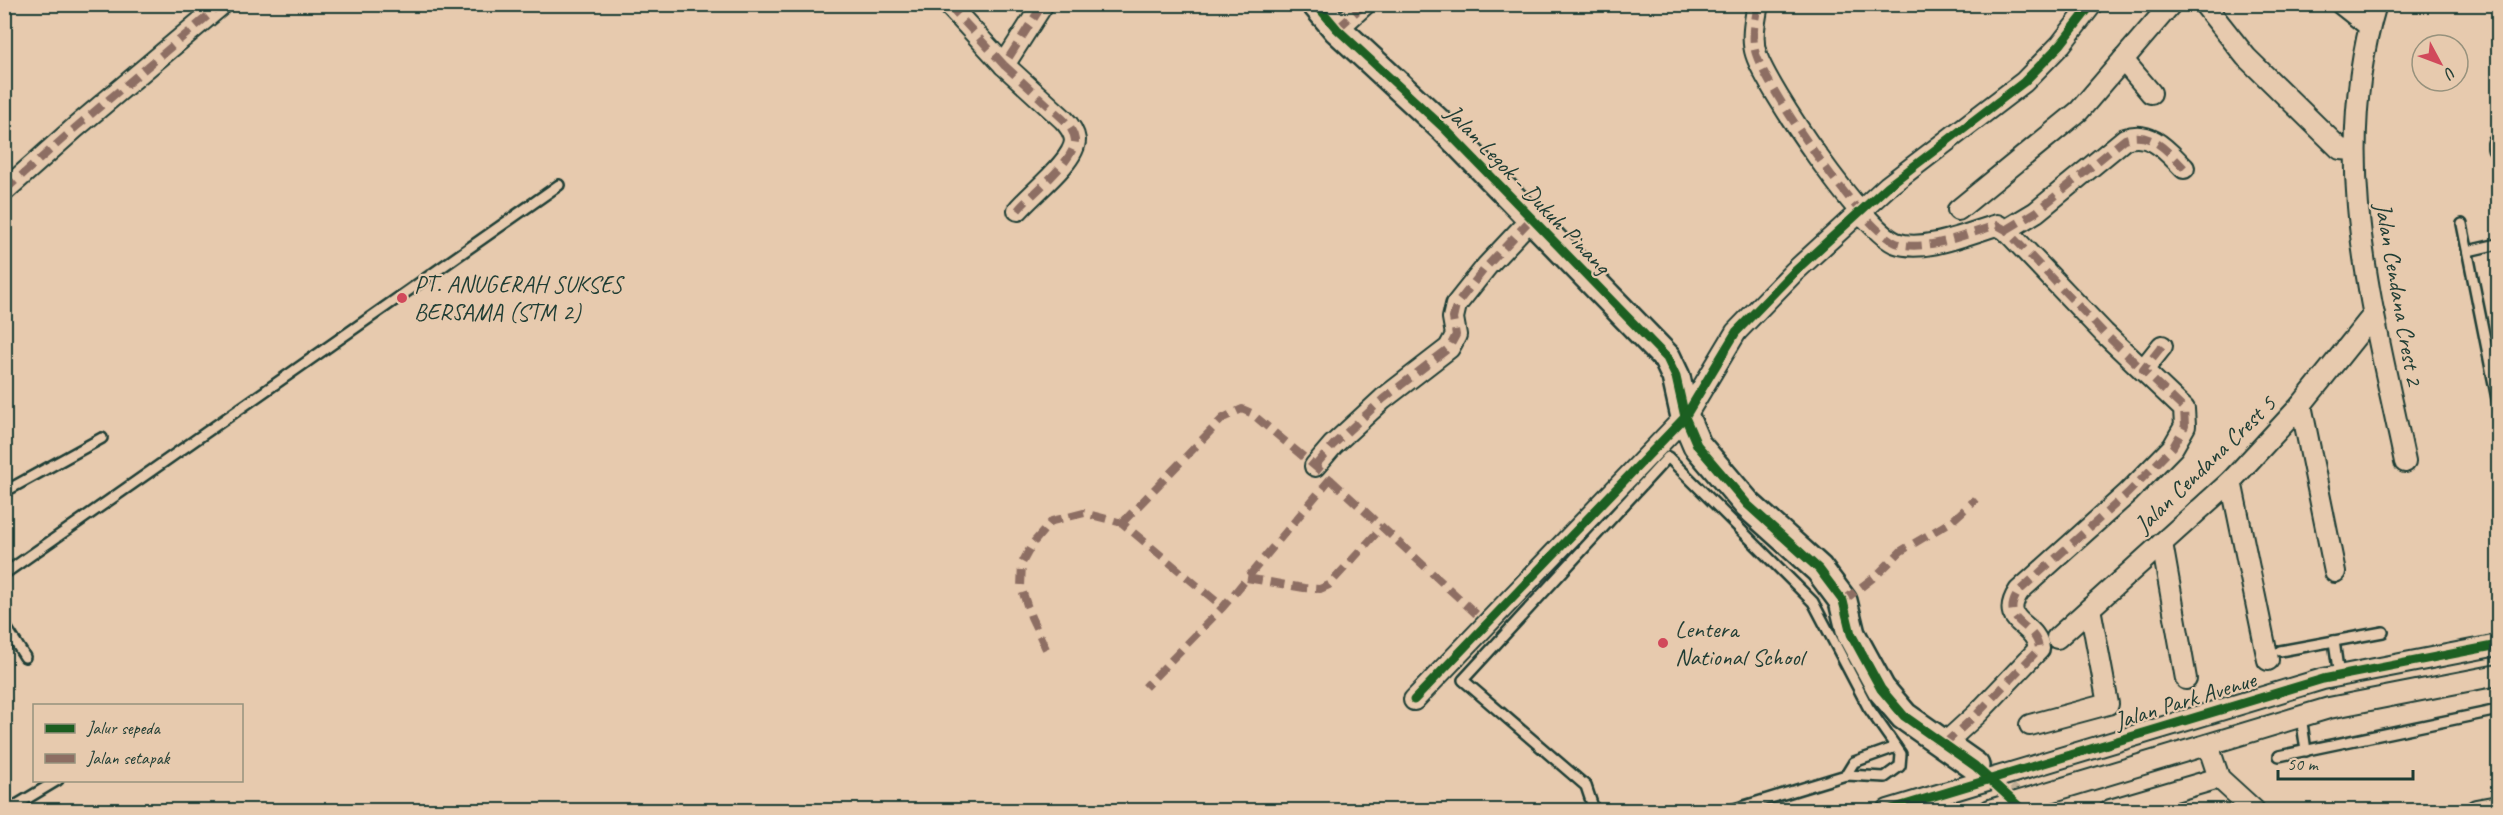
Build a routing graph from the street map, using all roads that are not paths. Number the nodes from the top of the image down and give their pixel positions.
1 (222, 4) edge
2 (948, 4) edge
3 (1043, 4) edge
4 (1316, 4) edge
5 (1365, 4) edge
6 (1758, 4) edge
7 (2092, 4) edge
8 (2171, 4) edge
9 (2204, 4) edge
10 (2341, 4) edge
11 (2376, 4) edge
12 (2369, 26) junction
13 (1337, 29) junction
14 (2123, 60) junction
15 (1004, 65) junction
16 (2151, 93) dead end
17 (2354, 150) junction
18 (2184, 168) dead end
19 (559, 185) dead end
20 (4, 191) edge
21 (1018, 210) dead end
22 (1861, 210) junction
23 (1958, 210) dead end
24 (1531, 219) junction
25 (2462, 224) dead end
26 (2006, 230) junction
27 (2499, 244) edge
28 (2468, 251) junction
29 (2374, 314) junction
30 (2162, 346) dead end
31 (2143, 369) junction
32 (2498, 400) edge
33 (2301, 405) junction
34 (1685, 417) junction
35 (102, 438) dead end
36 (2405, 462) dead end
37 (1315, 466) dead end
38 (2231, 481) junction
39 (4, 492) edge
40 (2162, 543) junction
41 (2335, 572) dead end
42 (4, 574) edge
43 (2090, 608) junction
44 (4, 624) edge
45 (2383, 632) dead end
46 (2057, 638) dead end
47 (2334, 641) junction
48 (2499, 645) edge
49 (2274, 655) joint
50 (25, 657) dead end
51 (2499, 675) edge
52 (2331, 678) junction
53 (2186, 679) dead end
54 (1414, 700) dead end
55 (2329, 708) junction
56 (2499, 710) edge
57 (2301, 716) junction
58 (2030, 725) dead end
59 (1943, 745) junction
60 (2208, 745) junction
61 (1896, 747) junction
62 (2306, 751) junction
63 (2279, 756) dead end
64 (1975, 766) tunnel mouth
65 (1846, 775) junction
66 (2219, 778) junction
67 (55, 782) edge
68 (2499, 806) edge
69 (2138, 807) edge
70 (1745, 808) edge
71 (8, 810) edge
72 (1594, 810) edge
73 (1731, 810) edge
74 (1888, 810) edge
75 (1990, 810) edge
76 (2110, 810) edge
77 (2254, 810) edge
78 (2476, 810) edge

1 - 20 street
2 - 15 street
3 - 15 street
4 - 13 street, Jalan Legok - Dukuh Pinang
5 - 13 street
6 - 22 street
7 - 22 street
8 - 14 street
9 - 17 street
10 - 12 street
11 - 12 street, Jalan Cendana Crest 2
12 - 17 street, Jalan Cendana Crest 2
13 - 24 street, Jalan Legok - Dukuh Pinang
14 - 16 street
14 - 23 street
15 - 21 street
17 - 29 street, Jalan Cendana Crest 2
18 - 26 street
19 - 42 lane
22 - 26 street
22 - 34 street
24 - 34 street, Jalan Legok - Dukuh Pinang
24 - 37 street
25 - 28 lane
26 - 31 street
27 - 28 lane
28 - 32 lane
29 - 33 street, Jalan Cendana Crest 5
29 - 36 street, Jalan Cendana Crest 2
30 - 31 street
31 - 59 street
33 - 38 street, Jalan Cendana Crest 5
33 - 41 street
34 - 54 street
34 - 59 street, Jalan Legok - Dukuh Pinang
35 - 39 lane
38 - 40 street, Jalan Cendana Crest 5
38 - 49 street
40 - 43 street, Jalan Cendana Crest 5
40 - 53 street
43 - 46 street, Jalan Cendana Crest 5
43 - 58 street
44 - 50 lane
45 - 47 lane
47 - 49 lane
47 - 52 lane
48 - 52 street, Jalan Park Avenue
51 - 55 street, Jalan Park Avenue
52 - 55 street
52 - 74 street, Jalan Park Avenue
55 - 57 street, Jalan Park Avenue
56 - 62 lane
57 - 60 street, Jalan Park Avenue
57 - 62 lane
59 - 64 street, Jalan Legok - Dukuh Pinang
60 - 66 street
60 - 75 street, Jalan Park Avenue
61 - 65 lane
61 - 65 lane
61 - 72 lane
62 - 63 lane
65 - 70 lane
66 - 69 street
66 - 77 street
67 - 71 lane
68 - 78 street
69 - 76 street
70 - 73 lane

